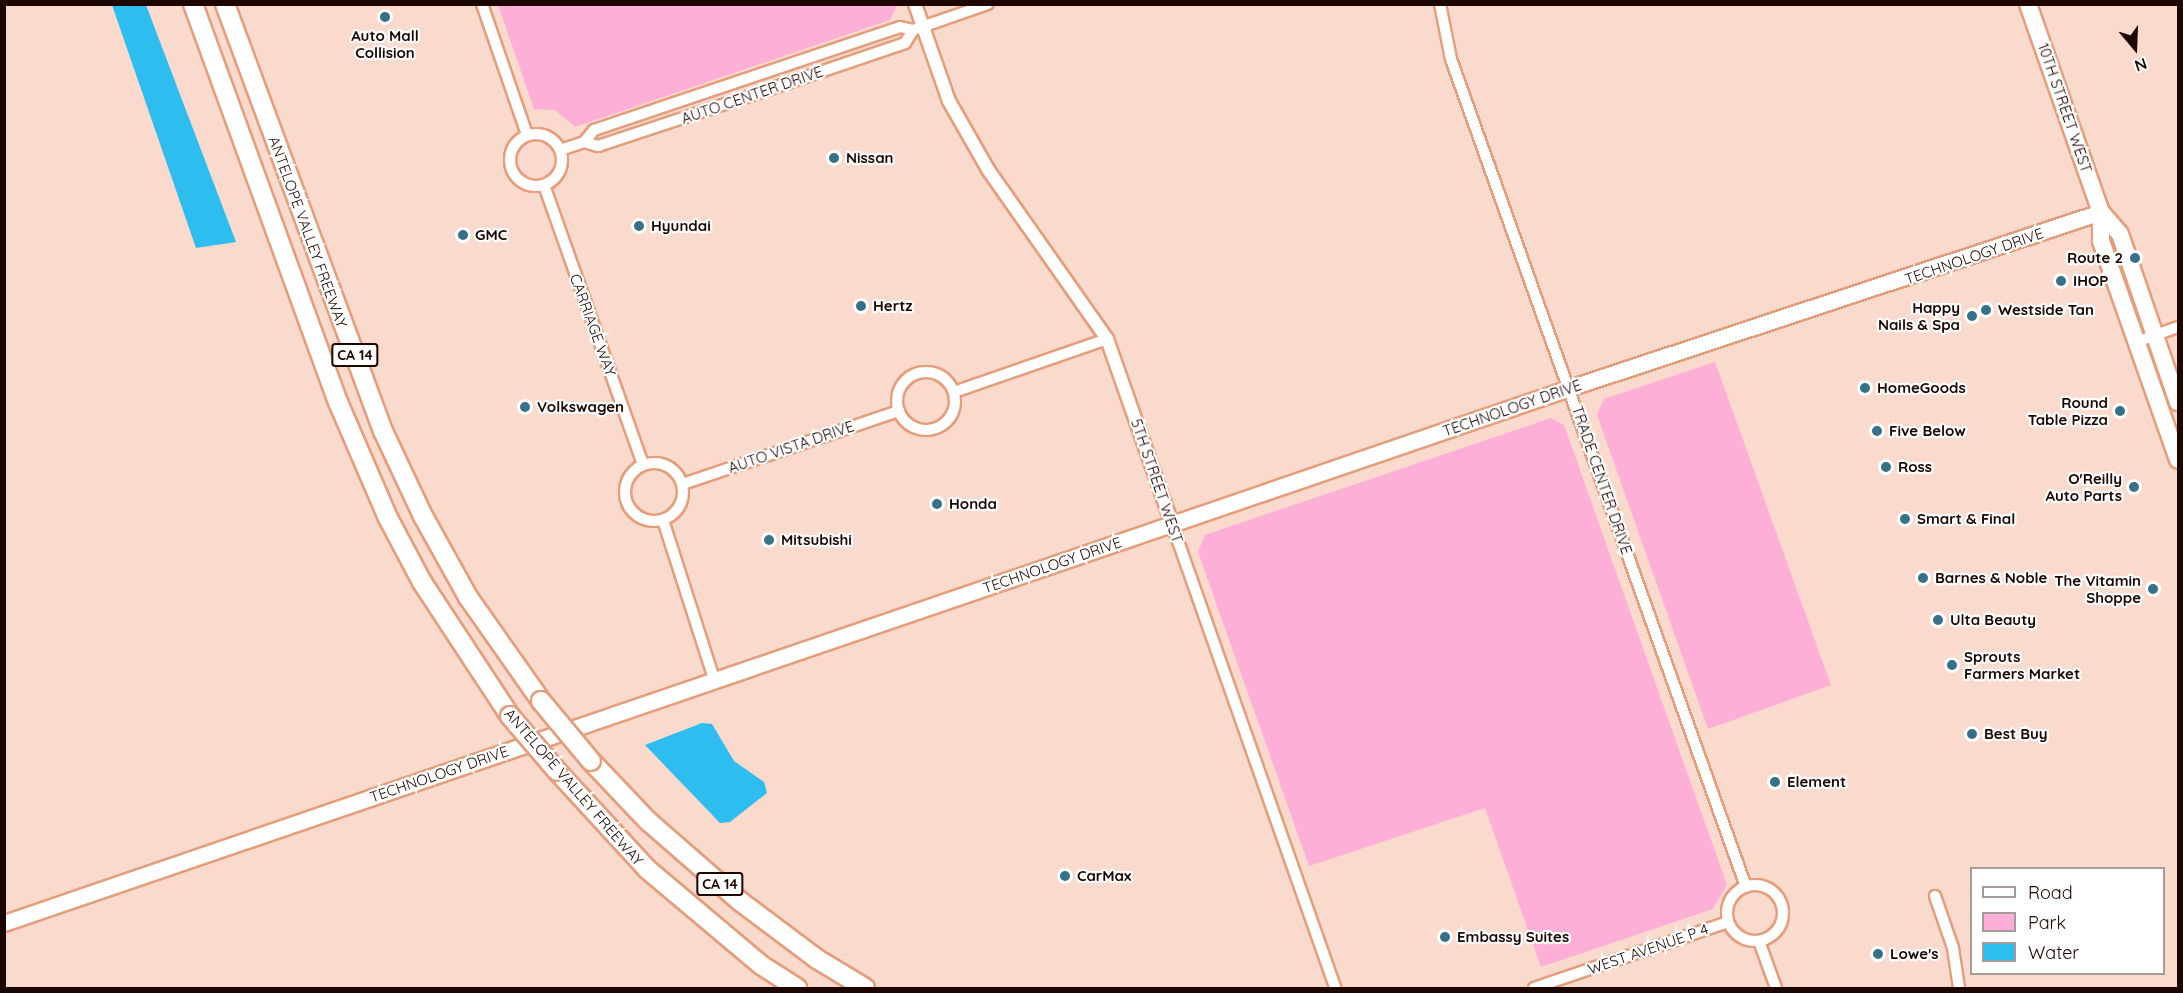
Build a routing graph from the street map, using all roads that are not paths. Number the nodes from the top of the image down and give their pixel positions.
1 (194, 4) edge
2 (225, 4) edge
3 (482, 4) edge
4 (915, 4) edge
5 (988, 4) edge
6 (1440, 4) edge
7 (2028, 4) edge
8 (918, 28) junction
9 (527, 135) junction
10 (584, 142) junction
11 (560, 150) junction
12 (544, 185) junction
13 (2102, 212) junction
14 (2178, 327) edge
15 (2155, 336) junction
16 (1107, 339) junction
17 (2136, 342) junction
18 (1569, 388) junction
19 (954, 392) junction
20 (2178, 402) edge
21 (899, 411) junction
22 (2178, 460) edge
23 (643, 464) junction
24 (682, 484) junction
25 (663, 520) junction
26 (1172, 524) junction
27 (714, 679) junction
28 (1746, 887) junction
29 (1935, 896) dead end
30 (1728, 922) junction
31 (4, 923) edge
32 (1758, 941) junction
33 (797, 988) edge
34 (865, 988) edge
35 (1335, 988) edge
36 (1534, 988) edge
37 (1776, 988) edge
38 (1959, 988) edge

1 - 33 highway, ANTELOPE VALLEY FREEWAY / CA 14, bridge
2 - 34 highway, ANTELOPE VALLEY FREEWAY / CA 14, bridge
3 - 9 street
4 - 8 street, 5TH STREET WEST
5 - 8 street, AUTO CENTER DRIVE
6 - 18 street, TRADE CENTER DRIVE
7 - 13 main road, 10TH STREET WEST
8 - 10 street, AUTO CENTER DRIVE
8 - 10 street, AUTO CENTER DRIVE
8 - 16 street, 5TH STREET WEST
9 - 11 street
9 - 12 street
10 - 11 street, AUTO CENTER DRIVE
11 - 12 street
12 - 23 street, CARRIAGE WAY
13 - 15 main road, 10TH STREET WEST
13 - 17 main road, 10TH STREET WEST
13 - 18 main road, TECHNOLOGY DRIVE
14 - 15 street
15 - 17 street
15 - 20 main road, 10TH STREET WEST
16 - 19 street
16 - 26 street, 5TH STREET WEST
17 - 22 main road, 10TH STREET WEST
18 - 26 main road, TECHNOLOGY DRIVE
18 - 28 street, TRADE CENTER DRIVE
19 - 21 street
19 - 21 street
21 - 24 street, AUTO VISTA DRIVE
23 - 24 street
23 - 25 street
24 - 25 street
25 - 27 street
26 - 27 main road, TECHNOLOGY DRIVE
26 - 35 street, 5TH STREET WEST
27 - 31 main road, TECHNOLOGY DRIVE
28 - 30 street
28 - 32 street
29 - 38 street
30 - 32 street
30 - 36 street, WEST AVENUE P 4
32 - 37 street

